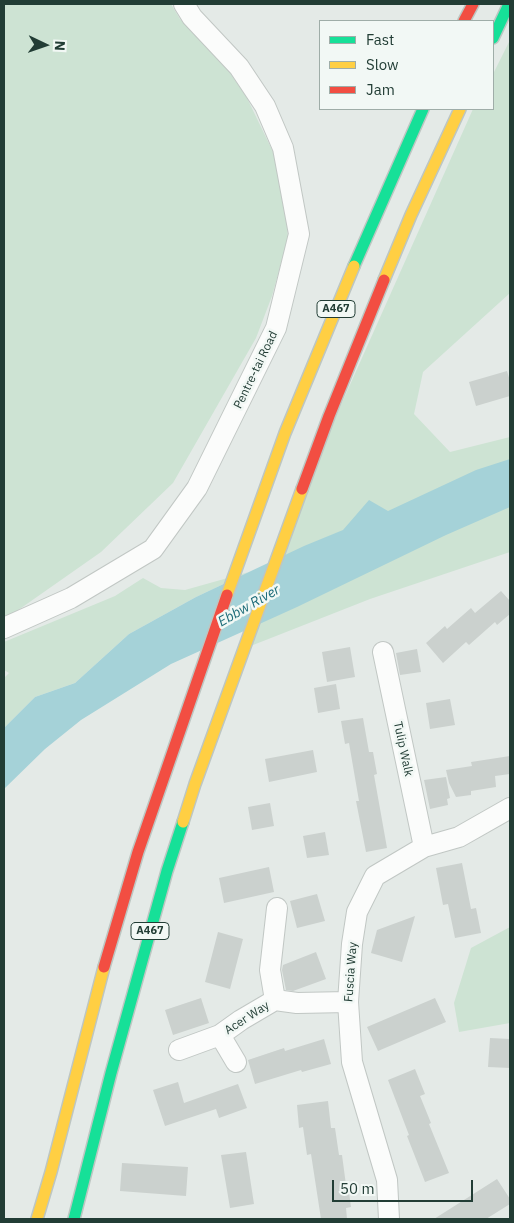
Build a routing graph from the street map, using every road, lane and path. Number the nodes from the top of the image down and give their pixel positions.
1 (184, 4) edge
2 (473, 4) edge
3 (509, 4) edge
4 (465, 20) edge
5 (494, 36) edge
6 (423, 110) edge
7 (460, 110) edge
8 (4, 628) edge
9 (383, 652) dead end
10 (510, 808) edge
11 (424, 847) junction
12 (277, 908) dead end
13 (275, 1000) junction
14 (348, 1002) junction
15 (220, 1035) junction
16 (179, 1050) dead end
17 (236, 1062) dead end
18 (37, 1219) edge
19 (74, 1219) edge
20 (389, 1219) edge

1 - 8 street, Pentre-tai Road
2 - 4 main road
3 - 5 main road
6 - 18 main road, A467
7 - 19 main road, A467
9 - 11 street, Tulip Walk
10 - 11 street, Fuscia Way
11 - 14 street, Fuscia Way
12 - 13 street
13 - 14 street, Acer Way
13 - 15 street, Acer Way
14 - 20 street, Fuscia Way
15 - 16 street, Acer Way
15 - 17 street

